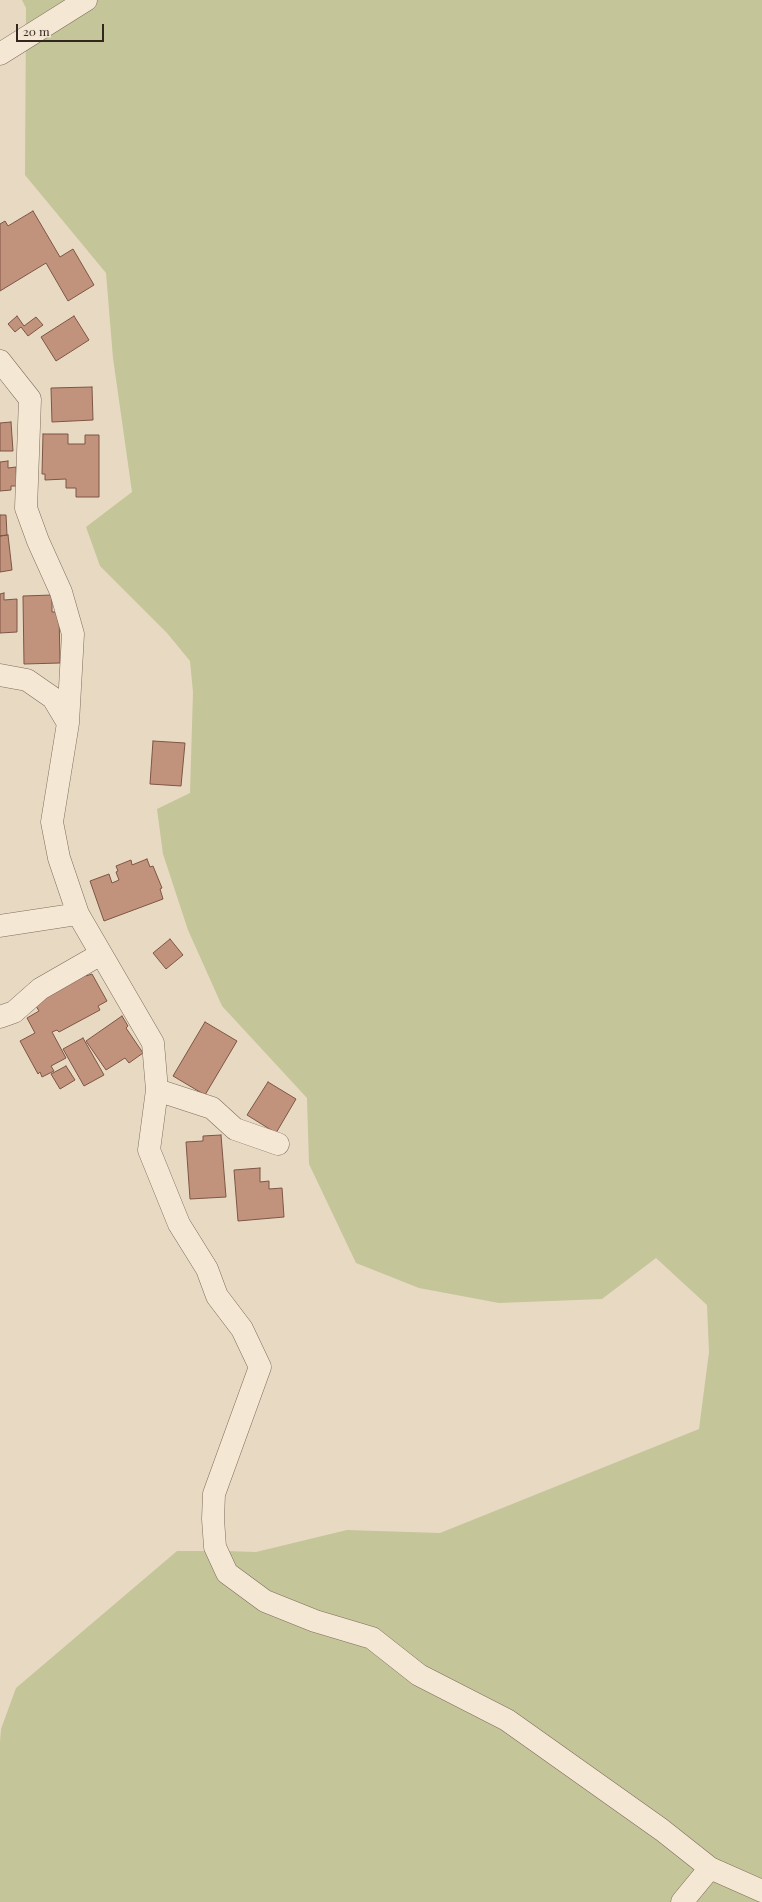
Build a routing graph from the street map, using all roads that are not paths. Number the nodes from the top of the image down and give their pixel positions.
1 (86, 0) edge
2 (0, 54) edge
3 (0, 361) edge
4 (0, 675) edge
5 (68, 723) junction
6 (78, 914) junction
7 (3, 920) edge
8 (101, 954) junction
9 (0, 1017) edge
10 (156, 1090) junction
11 (278, 1144) dead end
12 (710, 1868) junction
13 (762, 1891) edge
14 (682, 1902) edge

1 - 2 street
3 - 5 street
4 - 5 street
5 - 6 street
6 - 7 street
6 - 8 street
8 - 9 street
8 - 10 street
10 - 11 street
10 - 12 street
12 - 13 street
12 - 14 street

